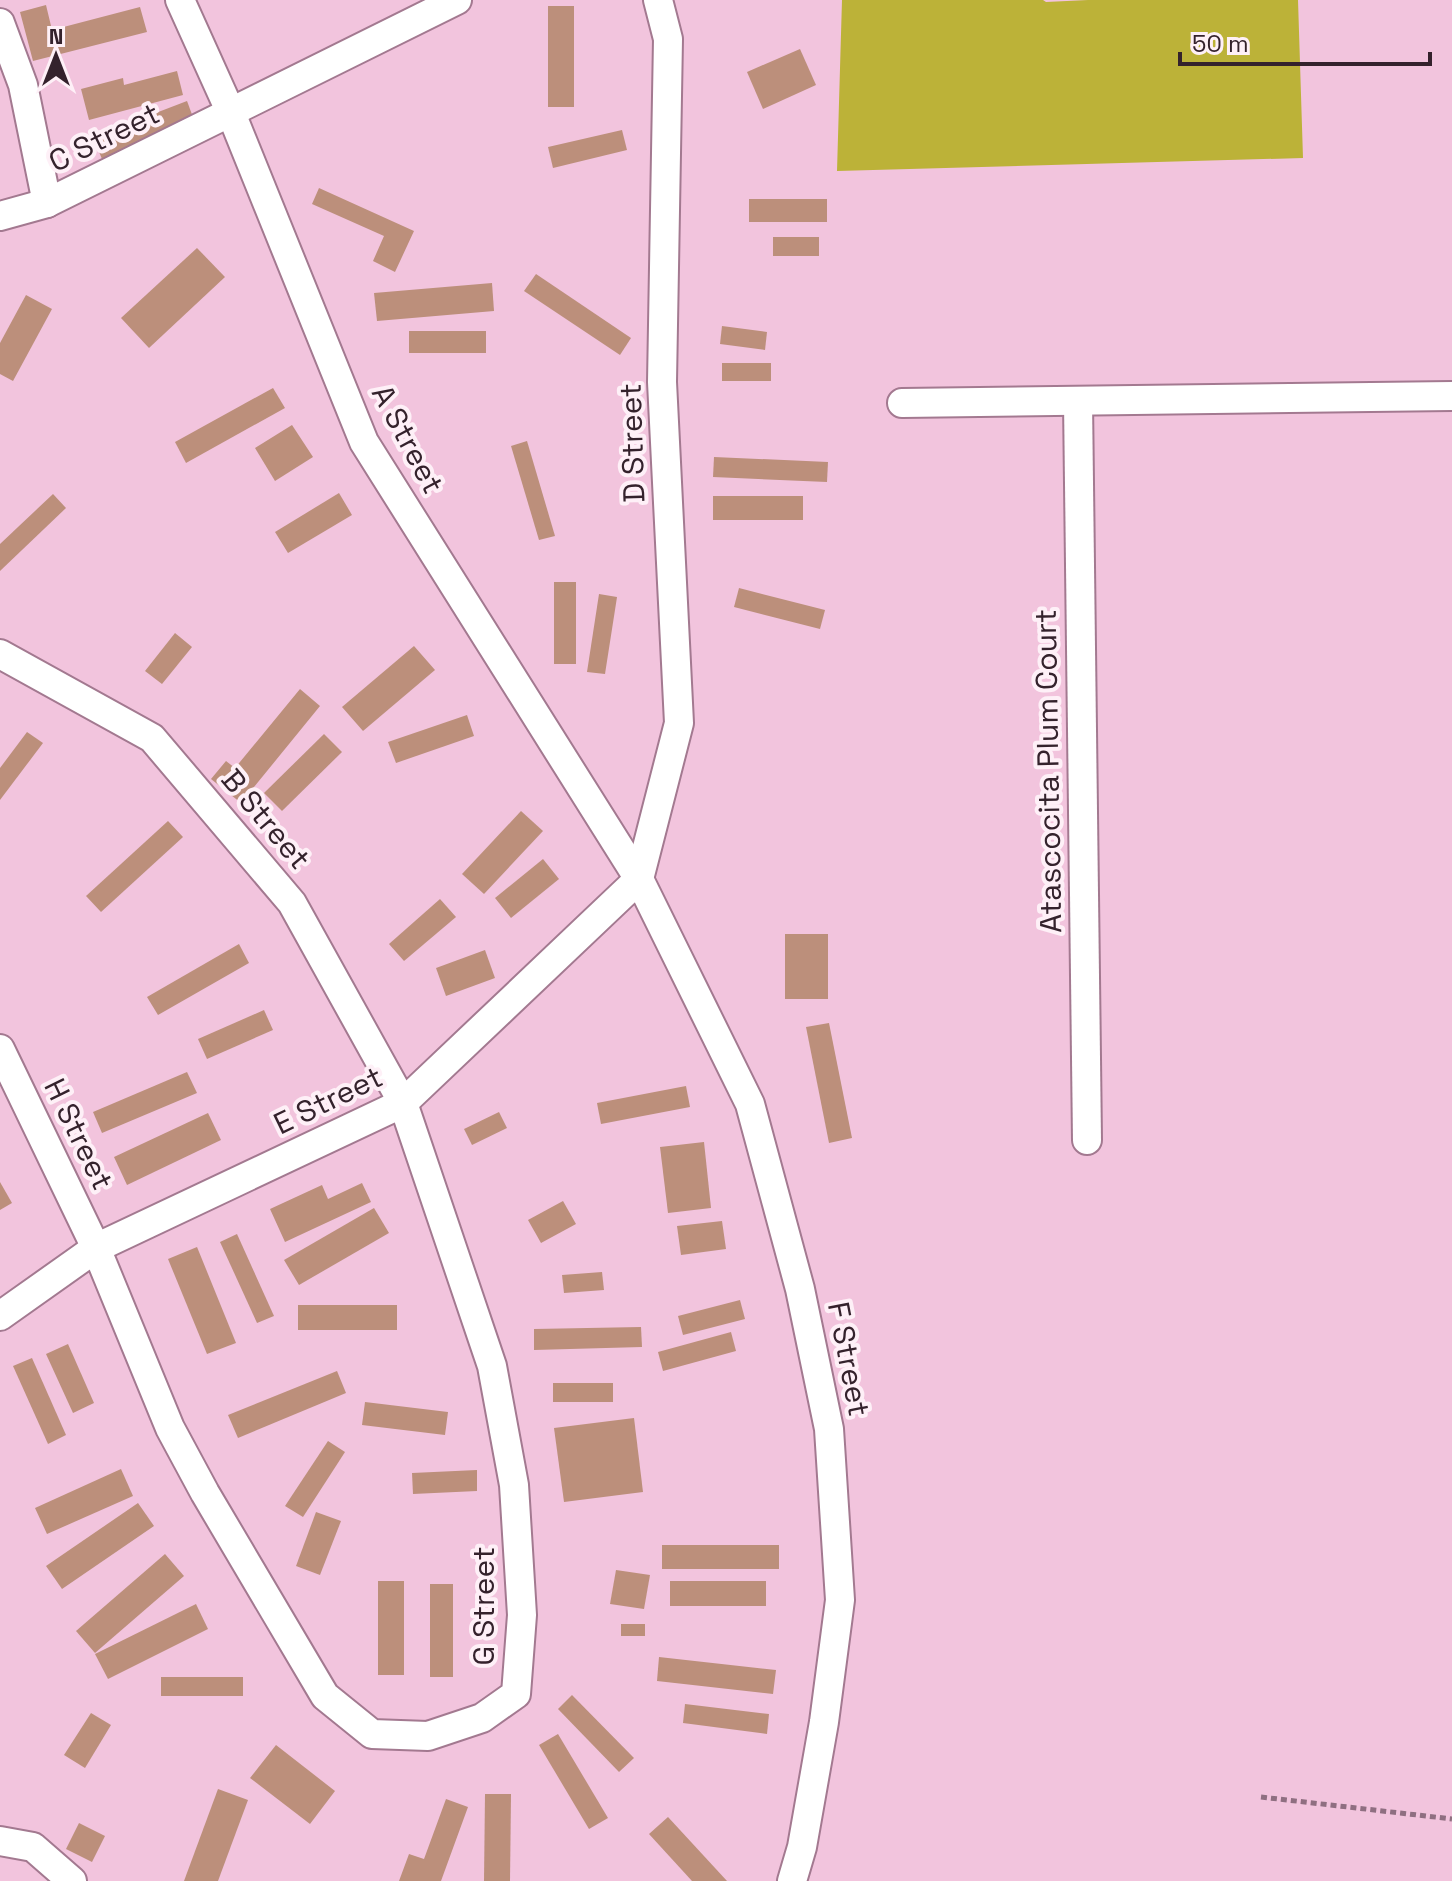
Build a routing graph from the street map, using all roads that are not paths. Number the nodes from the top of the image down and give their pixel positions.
1 (180, 0) edge
2 (457, 0) edge
3 (658, 0) edge
4 (0, 23) edge
5 (231, 113) junction
6 (47, 203) junction
7 (0, 216) edge
8 (1452, 396) edge
9 (1078, 401) junction
10 (902, 403) dead end
11 (0, 654) edge
12 (639, 879) junction
13 (0, 1049) edge
14 (403, 1103) junction
15 (1087, 1140) dead end
16 (96, 1248) junction
17 (0, 1316) edge
18 (0, 1841) edge
19 (72, 1881) edge
20 (792, 1881) edge

1 - 5 street, A Street
2 - 5 street
3 - 12 street, D Street
4 - 6 street, C Street
5 - 6 street, C Street
5 - 12 street, A Street
6 - 7 street
8 - 9 street
9 - 10 street
9 - 15 street, Atascocita Plum Court
11 - 14 street, B Street
12 - 14 street, E Street
12 - 20 street, F Street
13 - 16 street, H Street
14 - 16 street, E Street
14 - 16 street, G Street
16 - 17 street, E Street
18 - 19 street

